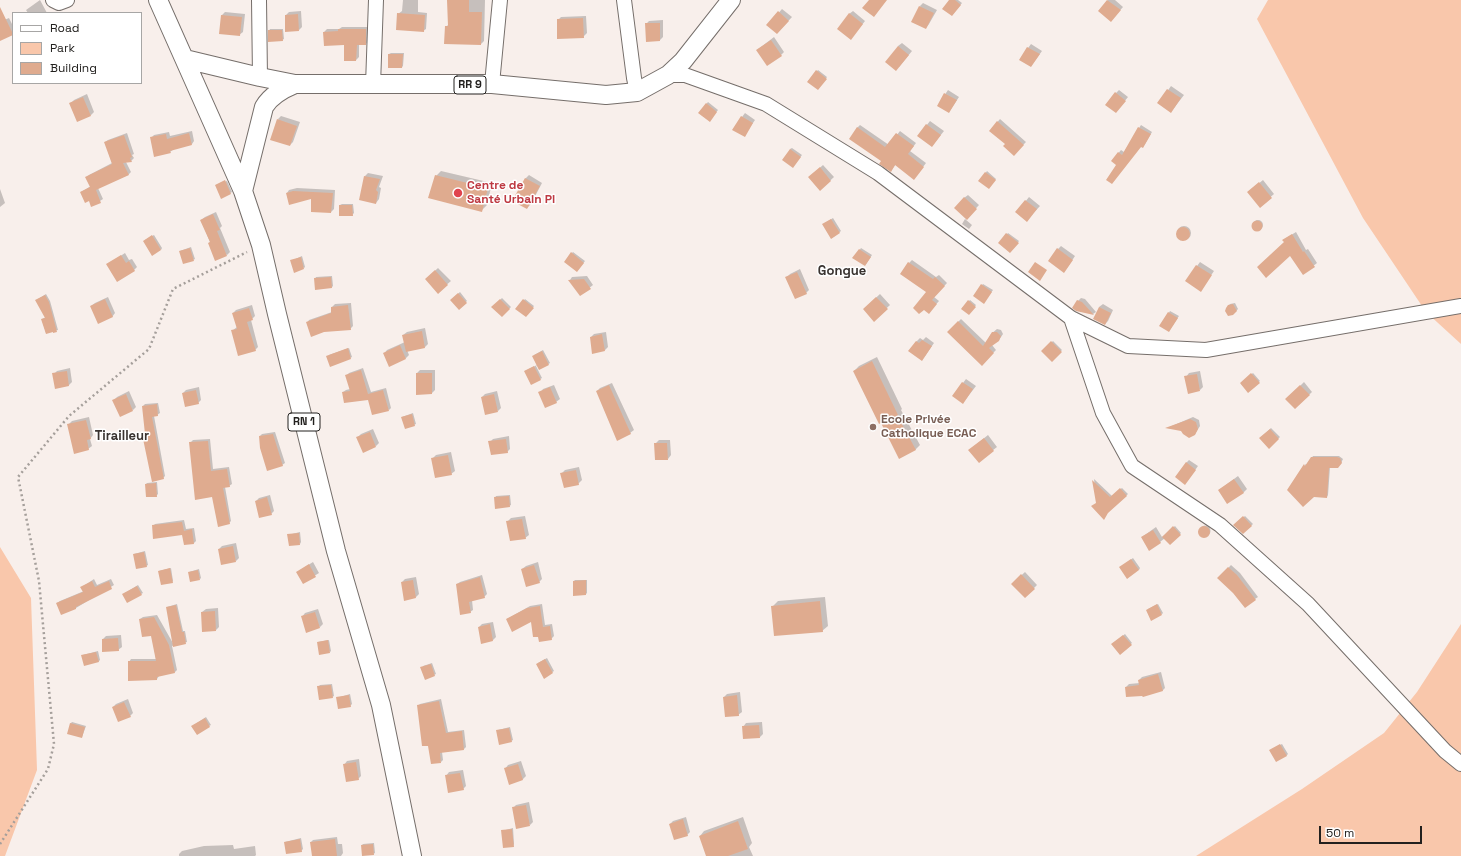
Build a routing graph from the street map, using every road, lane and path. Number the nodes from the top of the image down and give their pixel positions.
1 (53, 0) edge
2 (67, 0) edge
3 (158, 0) edge
4 (259, 0) edge
5 (376, 0) edge
6 (500, 0) edge
7 (624, 0) edge
8 (731, 0) edge
9 (185, 59) junction
10 (668, 75) junction
11 (260, 78) junction
12 (296, 84) junction
13 (492, 84) junction
14 (373, 85) junction
15 (636, 92) junction
16 (243, 191) junction
17 (261, 245) junction
18 (1461, 306) edge
19 (1071, 318) junction
20 (1461, 764) edge
21 (0, 844) edge
22 (412, 856) edge

1 - 2 street
3 - 9 main road, RN 1
4 - 11 street
5 - 14 street
6 - 13 street
7 - 15 street
8 - 10 main road, RR 9
9 - 11 main road, RR 9
9 - 16 main road, RN 1
10 - 15 main road, RR 9
10 - 19 street
11 - 12 main road, RR 9
12 - 14 main road, RR 9
12 - 16 main road, RR 9
13 - 14 main road, RR 9
13 - 15 main road, RR 9
16 - 17 main road, RN 1
17 - 21 path
17 - 22 main road, RN 1
18 - 19 street
19 - 20 street

